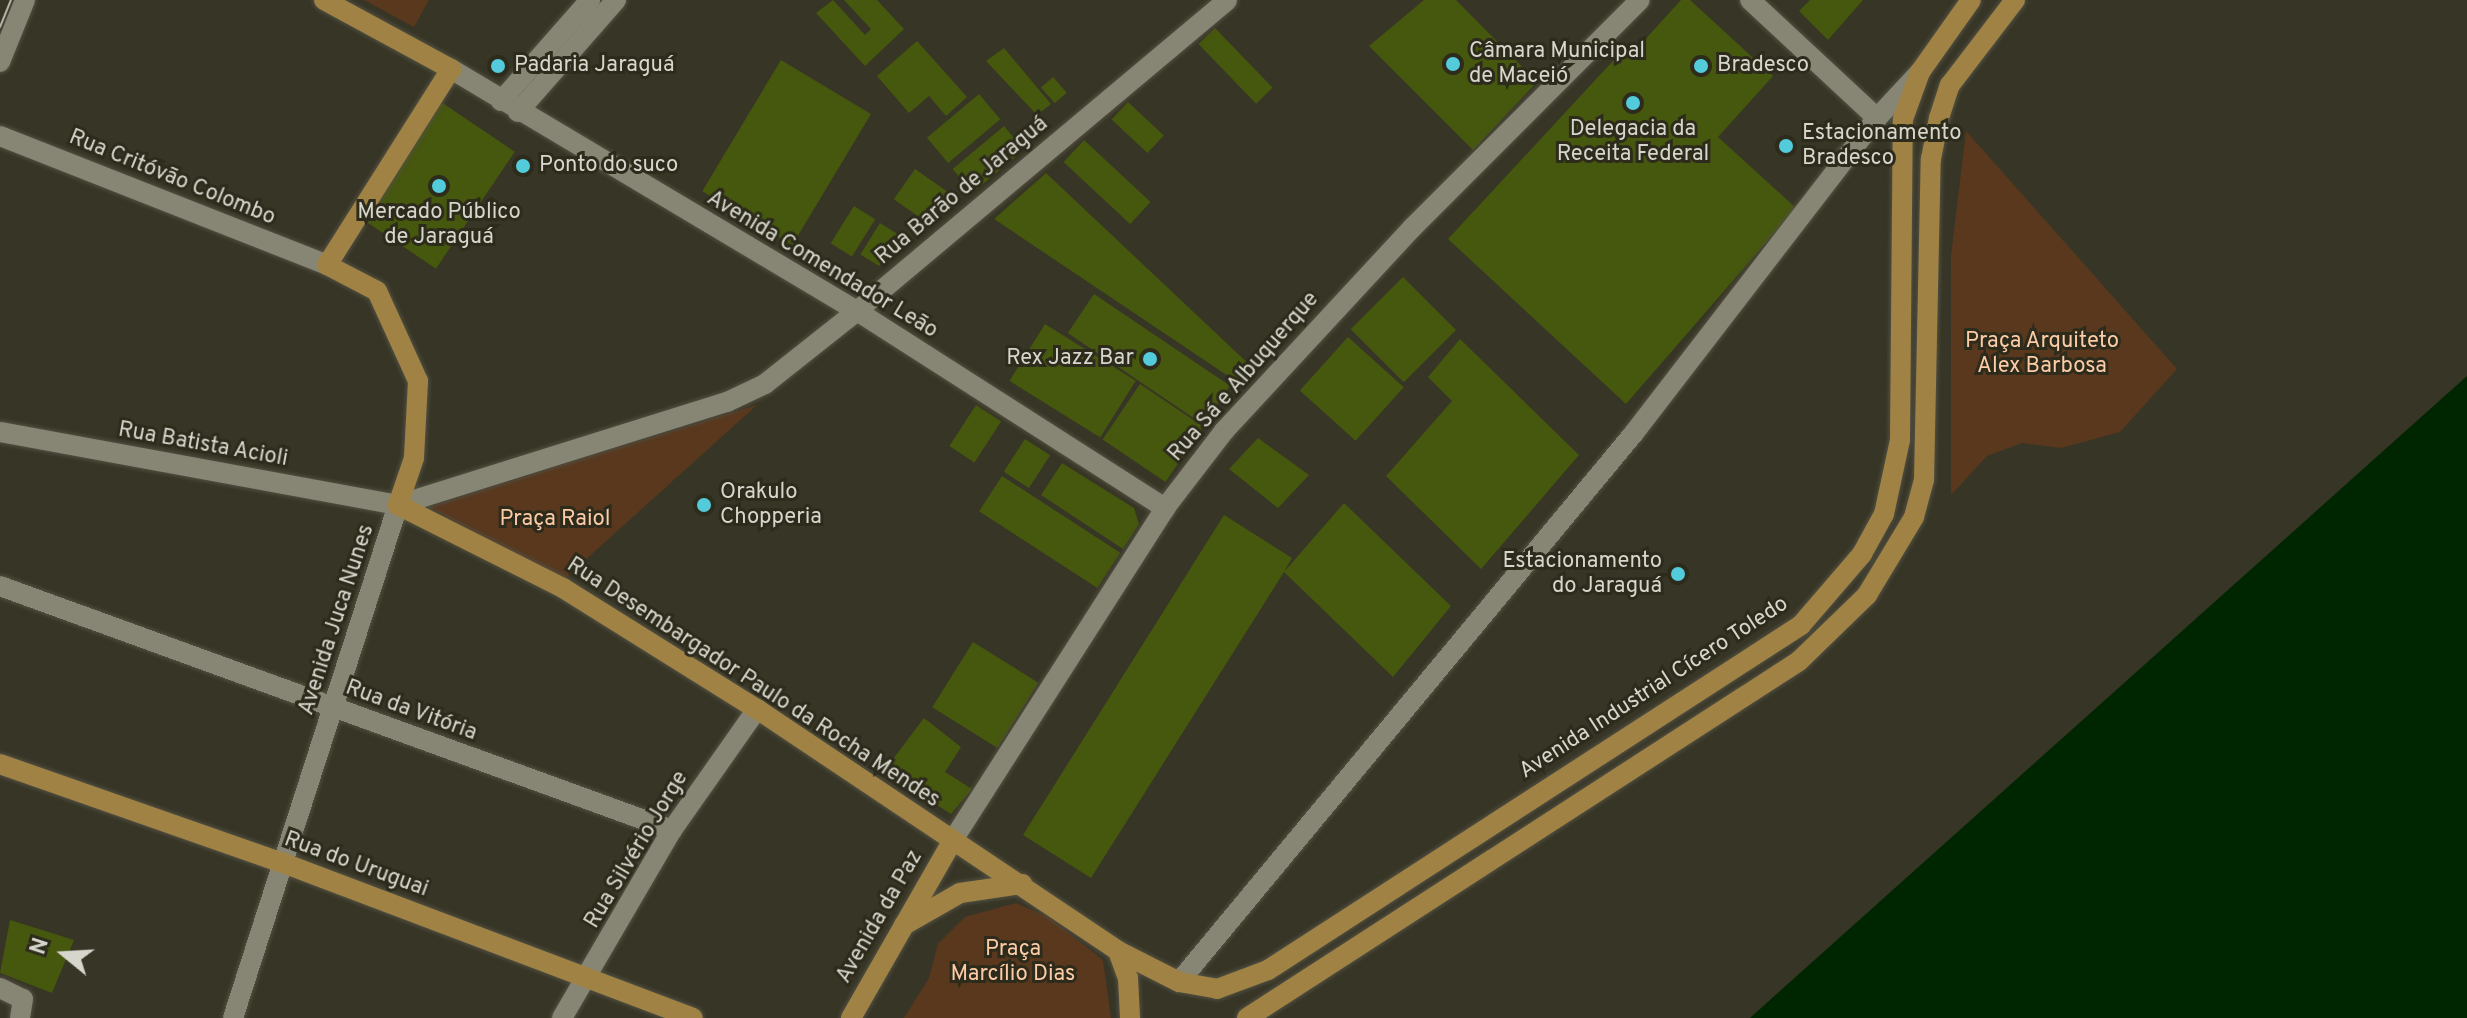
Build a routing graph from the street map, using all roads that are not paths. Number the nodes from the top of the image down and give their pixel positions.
1 (25, 0) edge
2 (324, 0) edge
3 (590, 0) edge
4 (616, 0) edge
5 (1227, 0) edge
6 (1640, 0) edge
7 (1750, 0) edge
8 (1971, 0) edge
9 (2015, 0) edge
10 (0, 62) edge
11 (451, 69) junction
12 (1920, 72) junction
13 (510, 107) junction
14 (1877, 118) junction
15 (0, 136) edge
16 (327, 265) junction
17 (857, 311) junction
18 (0, 432) edge
19 (398, 505) junction
20 (1165, 508) junction
21 (0, 586) edge
22 (334, 709) junction
23 (757, 709) junction
24 (0, 764) edge
25 (672, 830) junction
26 (953, 840) junction
27 (283, 863) junction
28 (1022, 884) junction
29 (898, 929) junction
30 (1118, 951) junction
31 (588, 977) junction
32 (1179, 982) junction
33 (0, 988) edge
34 (20, 1018) edge
35 (233, 1018) edge
36 (562, 1018) edge
37 (693, 1018) edge
38 (851, 1018) edge
39 (1130, 1018) edge
40 (1247, 1018) edge

1 - 10 street
2 - 11 main road, Avenida Comendador Leão
3 - 13 street
4 - 13 street
5 - 17 street, Rua Barão de Jaraguá
6 - 20 street, Rua Sá e Albuquerque
7 - 14 street
8 - 12 main road, Avenida Industrial Cícero Toledo
9 - 40 main road
11 - 13 street, Avenida Comendador Leão
11 - 16 main road
12 - 14 street
12 - 32 main road, Avenida Industrial Cícero Toledo
13 - 17 street, Avenida Comendador Leão
14 - 32 street
15 - 16 street, Rua Critóvão Colombo
16 - 19 main road, Avenida Juca Nunes
17 - 19 street, Rua Barão de Jaraguá
17 - 20 street, Avenida Comendador Leão
18 - 19 street, Rua Batista Acioli
19 - 22 street, Avenida Juca Nunes
19 - 23 main road, Rua Desembargador Paulo da Rocha Mendes
20 - 26 street, Rua Sá e Albuquerque
21 - 22 street, Rua da Vitória
22 - 25 street, Rua da Vitória
22 - 27 street, Avenida Juca Nunes
23 - 25 street, Rua Silvério Jorge
23 - 26 main road, Rua Desembargador Paulo da Rocha Mendes
24 - 27 main road, Rua do Uruguai
25 - 31 street, Rua Silvério Jorge
26 - 28 main road, Rua Desembargador Paulo da Rocha Mendes
26 - 29 main road, Avenida da Paz
27 - 31 main road, Rua do Uruguai
27 - 35 street, Avenida Juca Nunes
28 - 29 main road
28 - 30 main road, Avenida Industrial Cícero Toledo
29 - 38 main road, Avenida da Paz
30 - 32 main road, Avenida Industrial Cícero Toledo
30 - 39 main road
31 - 36 street, Rua Silvério Jorge
31 - 37 main road, Rua do Uruguai
33 - 34 street

